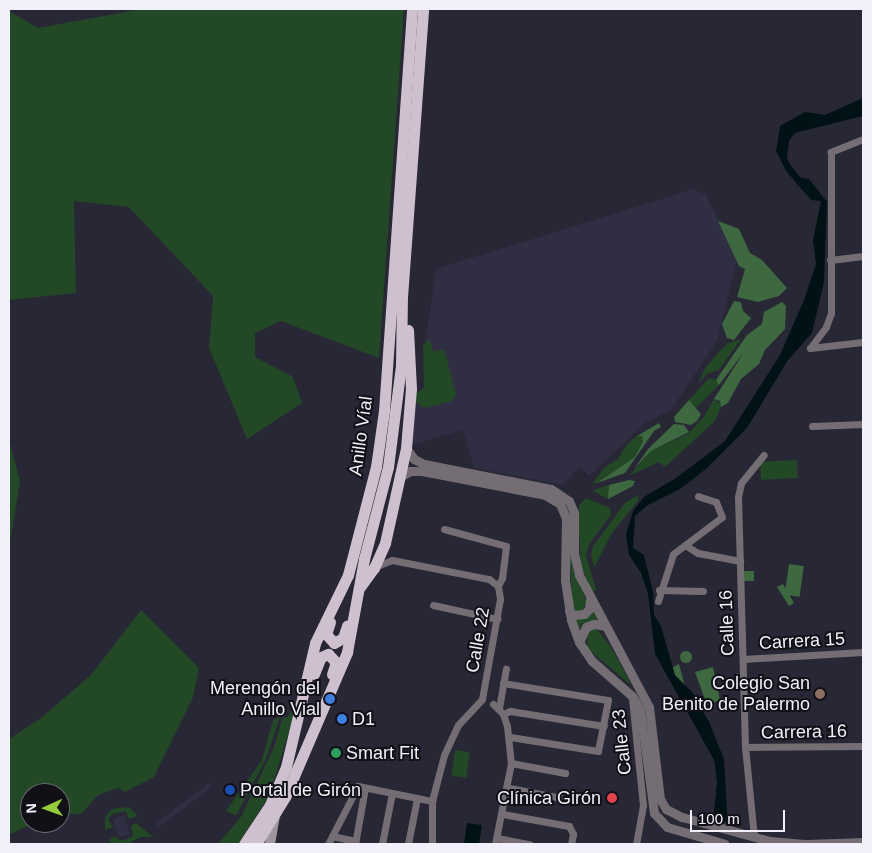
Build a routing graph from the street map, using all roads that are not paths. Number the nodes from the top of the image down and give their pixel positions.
1 (412, 9) edge
2 (423, 9) edge
3 (863, 139) edge
4 (863, 256) edge
5 (830, 260) junction
6 (402, 297) junction
7 (863, 342) edge
8 (863, 424) edge
9 (812, 426) dead end
10 (406, 448) junction
11 (764, 455) dead end
12 (400, 477) junction
13 (698, 496) dead end
14 (444, 529) dead end
15 (385, 543) junction
16 (685, 545) junction
17 (392, 560) junction
18 (740, 560) junction
19 (374, 568) junction
20 (498, 586) junction
21 (659, 590) junction
22 (703, 591) dead end
23 (337, 594) junction
24 (357, 595) junction
25 (590, 600) junction
26 (658, 601) dead end
27 (433, 605) dead end
28 (569, 611) junction
29 (497, 619) junction
30 (605, 626) junction
31 (579, 642) junction
32 (863, 652) edge
33 (743, 659) junction
34 (506, 669) dead end
35 (503, 683) junction
36 (632, 696) junction
37 (303, 706) junction
38 (498, 708) junction
39 (321, 712) junction
40 (604, 726) junction
41 (510, 737) junction
42 (863, 746) edge
43 (745, 747) junction
44 (511, 763) junction
45 (565, 772) dead end
46 (366, 788) junction
47 (508, 788) junction
48 (392, 793) junction
49 (417, 798) junction
50 (560, 798) dead end
51 (432, 801) junction
52 (503, 814) junction
53 (276, 815) junction
54 (332, 836) junction
55 (754, 837) junction
56 (496, 841) edge
57 (355, 842) edge
58 (863, 842) edge
59 (244, 844) edge
60 (256, 844) edge
61 (270, 844) edge
62 (328, 844) edge
63 (382, 844) edge
64 (408, 844) edge
65 (432, 844) edge
66 (529, 844) edge
67 (571, 844) edge
68 (636, 844) edge
69 (725, 844) edge

1 - 23 highway, Anillo Víal
2 - 6 highway, Anillo Víal
3 - 5 street
4 - 5 street
5 - 7 street
6 - 10 highway
6 - 24 highway, Anillo Víal
8 - 9 street
10 - 12 highway
10 - 25 street
11 - 18 street, Calle 16
12 - 15 highway
12 - 28 street
13 - 16 street
14 - 20 street, Calle 22
15 - 17 street
15 - 19 highway
16 - 18 street
16 - 21 street
17 - 19 street
17 - 20 street
18 - 33 street, Calle 16
19 - 24 highway
20 - 29 street, Calle 22
21 - 22 street
21 - 26 street
23 - 24 highway
23 - 37 highway, Anillo Víal
24 - 39 highway, Anillo Víal
25 - 28 street
25 - 30 street
27 - 29 street
28 - 31 street
29 - 51 street, Calle 22
30 - 31 street
30 - 55 street
31 - 36 street
32 - 33 street, Carrera 15
33 - 43 street, Calle 16
34 - 35 street
35 - 38 street
35 - 40 street
36 - 68 street, Calle 23
36 - 69 street
37 - 39 highway
37 - 59 highway, Anillo Víal
38 - 40 street
38 - 41 street
39 - 53 highway, Anillo Víal
40 - 41 street
41 - 44 street
42 - 43 street, Carrera 16
43 - 55 street, Calle 16
44 - 45 street
44 - 47 street
46 - 48 street
46 - 54 street
46 - 57 street
47 - 50 street
47 - 52 street
48 - 49 street
48 - 63 street
49 - 51 street
49 - 64 street
51 - 65 street
52 - 56 street
52 - 67 street
53 - 60 highway, Anillo Víal
53 - 61 main road
54 - 57 street
54 - 62 street
55 - 58 street
56 - 66 street

